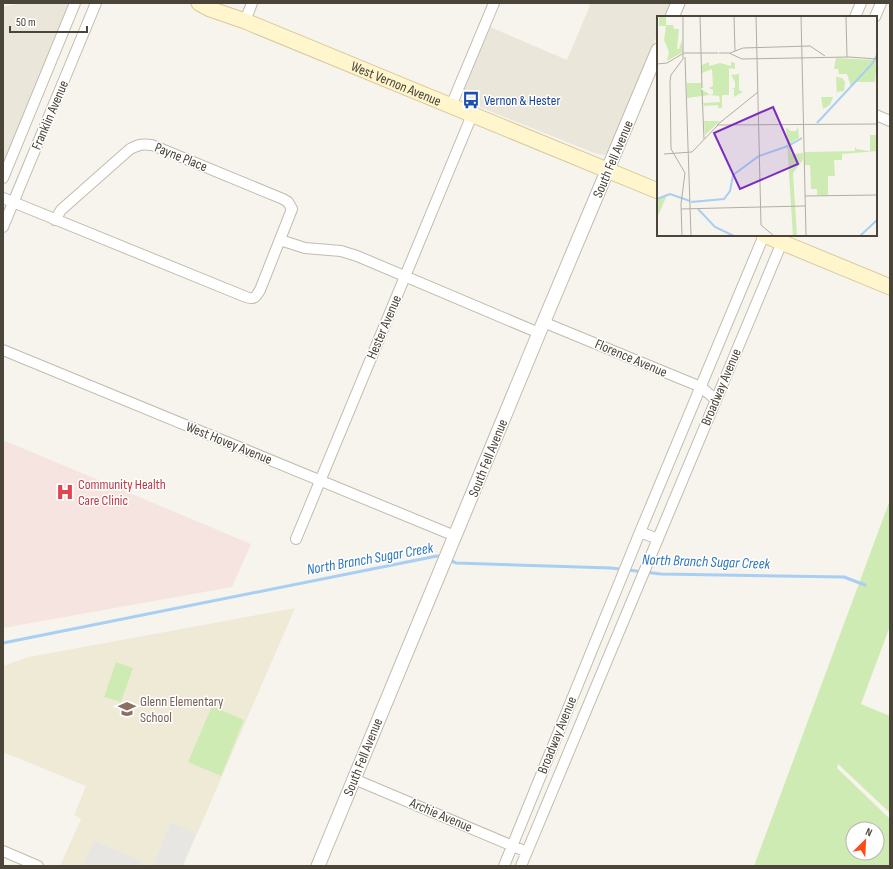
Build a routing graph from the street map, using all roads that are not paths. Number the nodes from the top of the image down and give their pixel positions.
1 (75, 3) edge
2 (96, 3) edge
3 (199, 3) edge
4 (219, 3) edge
5 (252, 3) edge
6 (494, 3) edge
7 (678, 3) edge
8 (861, 3) edge
9 (881, 3) edge
10 (672, 16) edge
11 (855, 16) edge
12 (875, 16) edge
13 (245, 21) junction
14 (657, 52) edge
15 (451, 106) junction
16 (472, 115) junction
17 (877, 115) edge
18 (890, 121) edge
19 (608, 171) junction
20 (3, 178) edge
21 (657, 192) edge
22 (3, 198) edge
23 (13, 202) junction
24 (55, 220) junction
25 (3, 227) edge
26 (764, 236) edge
27 (769, 236) edge
28 (783, 239) edge
29 (280, 240) junction
30 (405, 276) junction
31 (890, 287) edge
32 (541, 327) junction
33 (3, 350) edge
34 (701, 387) junction
35 (715, 399) junction
36 (321, 480) junction
37 (640, 532) junction
38 (455, 536) junction
39 (296, 539) dead end
40 (656, 544) junction
41 (610, 605) junction
42 (628, 612) junction
43 (354, 779) junction
44 (512, 845) junction
45 (3, 851) edge
46 (527, 852) junction
47 (38, 866) edge
48 (318, 866) edge
49 (504, 866) edge
50 (521, 866) edge

1 - 20 street, Franklin Avenue
2 - 23 street, Franklin Avenue
3 - 13 main road, West Vernon Avenue
4 - 13 main road, West Vernon Avenue
5 - 13 street
6 - 15 street
7 - 10 street
8 - 11 street
9 - 12 street
13 - 15 main road, West Vernon Avenue
14 - 19 street, South Fell Avenue
15 - 16 main road, West Vernon Avenue
16 - 19 main road, West Vernon Avenue
16 - 30 street, Hester Avenue
17 - 18 street
19 - 21 main road, West Vernon Avenue
19 - 32 street, South Fell Avenue
22 - 23 street, Payne Place
23 - 24 street, Payne Place
23 - 25 street, Franklin Avenue
24 - 29 street, Payne Place
24 - 29 street, Payne Place
26 - 34 street, Broadway Avenue
27 - 28 main road
28 - 31 main road
28 - 35 street, Broadway Avenue
29 - 30 street
30 - 32 street, Florence Avenue
30 - 36 street, Hester Avenue
32 - 34 street, Florence Avenue
32 - 38 street, South Fell Avenue
33 - 36 street, West Hovey Avenue
34 - 35 street, Florence Avenue
34 - 37 street, Broadway Avenue
35 - 40 street, Broadway Avenue
36 - 38 street, West Hovey Avenue
36 - 39 street, Hester Avenue
37 - 40 street
37 - 41 street, Broadway Avenue
38 - 43 street, South Fell Avenue
40 - 42 street, Broadway Avenue
41 - 42 street
41 - 44 street, Broadway Avenue
42 - 46 street, Broadway Avenue
43 - 44 street, Archie Avenue
43 - 48 street, South Fell Avenue
44 - 46 street, Archie Avenue
44 - 49 street, Broadway Avenue
45 - 47 street
46 - 50 street, Broadway Avenue

